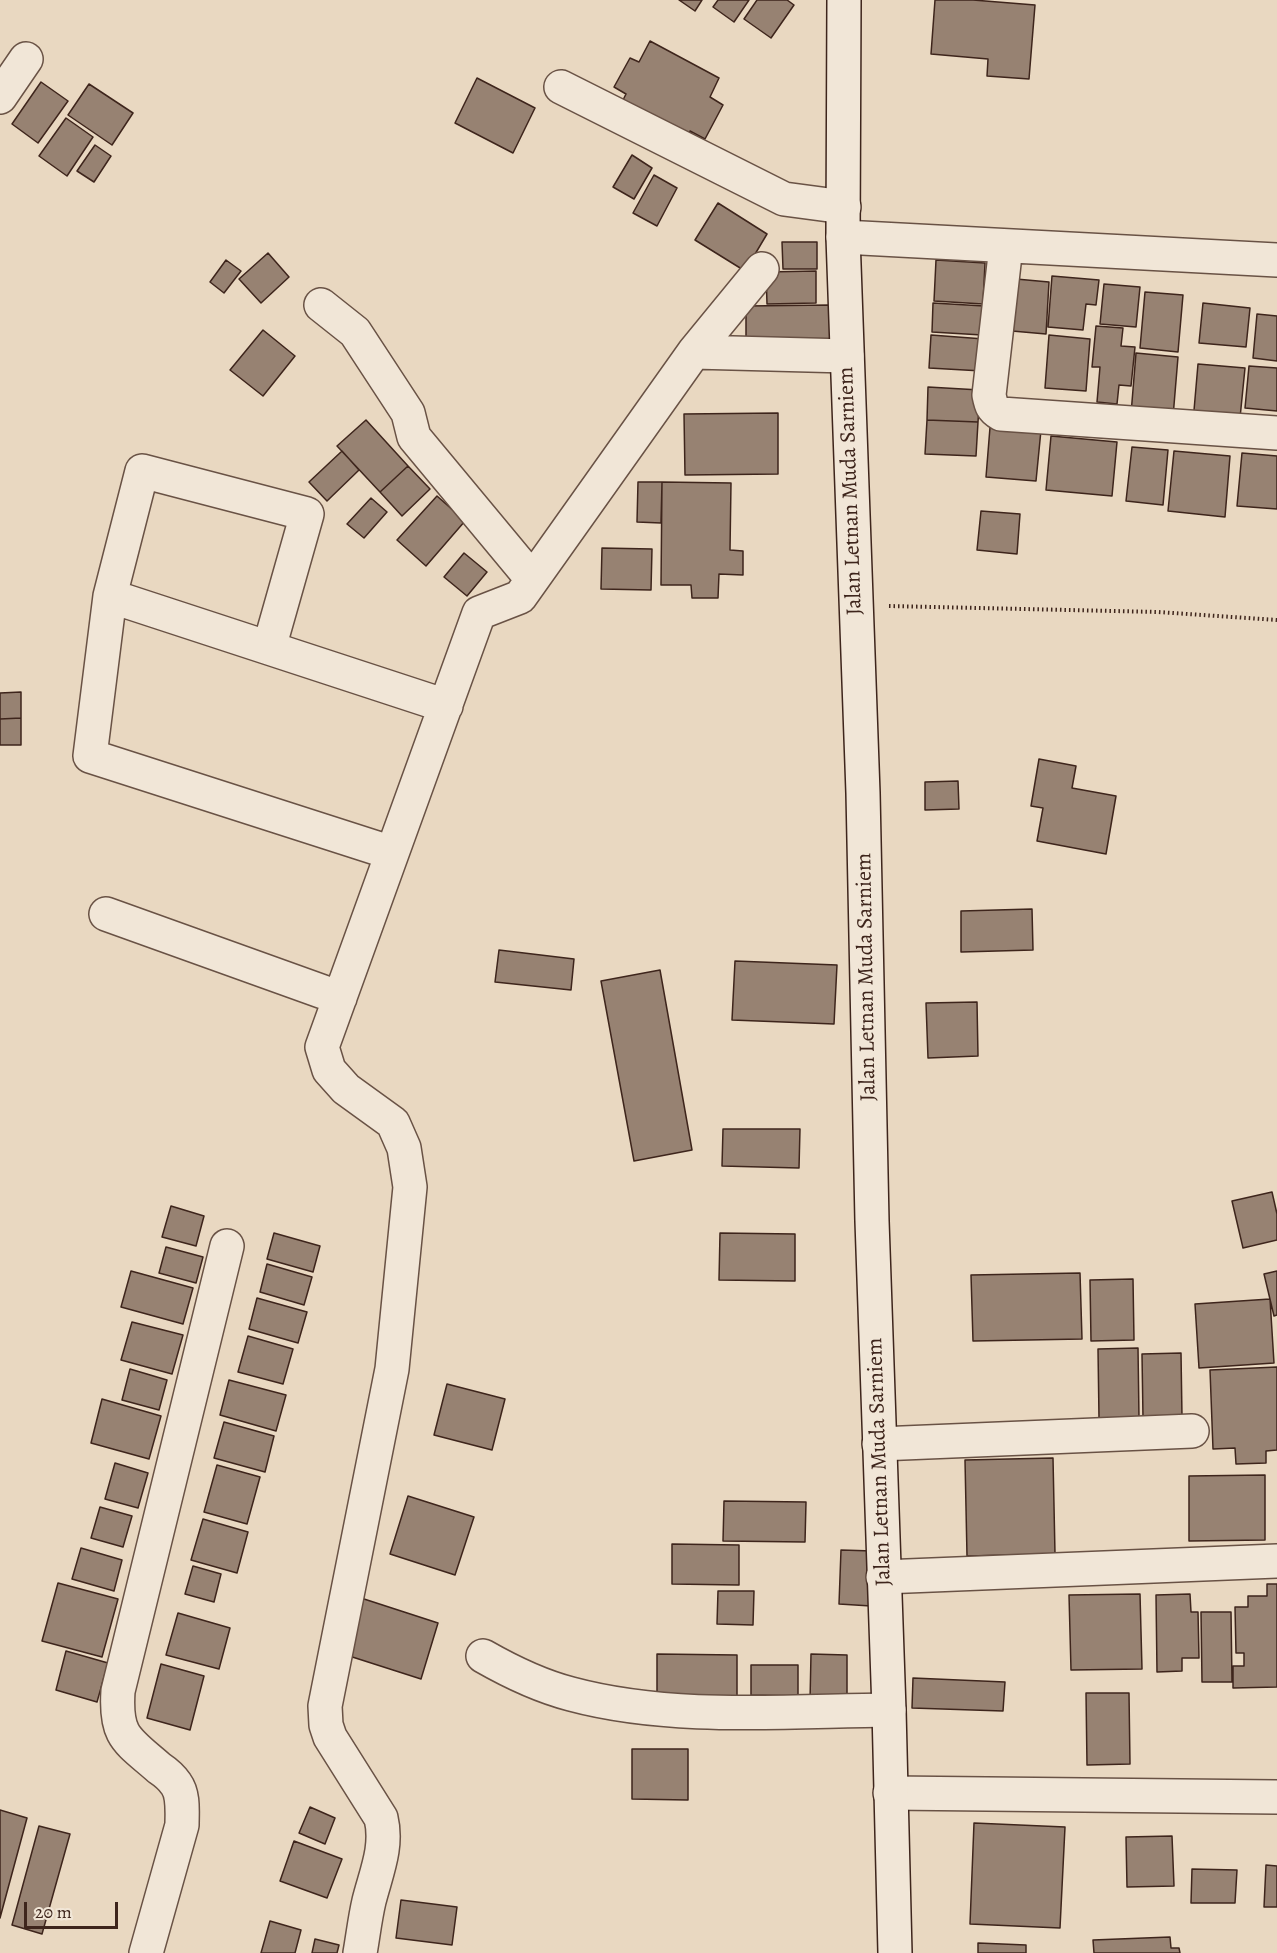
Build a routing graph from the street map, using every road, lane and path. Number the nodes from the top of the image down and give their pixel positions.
1 (844, 0) edge
2 (26, 58) dead end
3 (561, 87) dead end
4 (0, 98) edge
5 (844, 222) junction
6 (1006, 246) junction
7 (1277, 260) edge
8 (762, 269) dead end
9 (321, 306) dead end
10 (694, 352) junction
11 (847, 356) junction
12 (1277, 433) edge
13 (532, 579) junction
14 (110, 596) junction
15 (855, 605) junction
16 (1277, 620) edge
17 (269, 648) junction
18 (446, 706) junction
19 (392, 853) junction
20 (106, 914) dead end
21 (340, 998) junction
22 (227, 1246) dead end
23 (1192, 1431) dead end
24 (879, 1444) junction
25 (1277, 1561) edge
26 (883, 1577) junction
27 (483, 1656) dead end
28 (889, 1710) junction
29 (890, 1793) junction
30 (1277, 1797) edge
31 (146, 1953) edge
32 (360, 1953) edge
33 (895, 1953) edge

1 - 5 street, Jalan Letnan Muda Sarniem
2 - 4 street
3 - 5 street
5 - 6 street
5 - 11 street, Jalan Letnan Muda Sarniem
6 - 7 street
6 - 12 street
8 - 10 street
9 - 13 street
10 - 11 street
10 - 13 street
11 - 15 street, Jalan Letnan Muda Sarniem
13 - 18 street
14 - 17 street
14 - 17 street
14 - 19 street
15 - 16 path
15 - 24 street, Jalan Letnan Muda Sarniem
17 - 18 street
18 - 19 street
19 - 21 street
20 - 21 street
21 - 32 street
22 - 31 street
23 - 24 street
24 - 26 street, Jalan Letnan Muda Sarniem
25 - 26 street
26 - 28 street, Jalan Letnan Muda Sarniem
27 - 28 street
28 - 29 street, Jalan Letnan Muda Sarniem
29 - 30 street
29 - 33 street, Jalan Letnan Muda Sarniem

